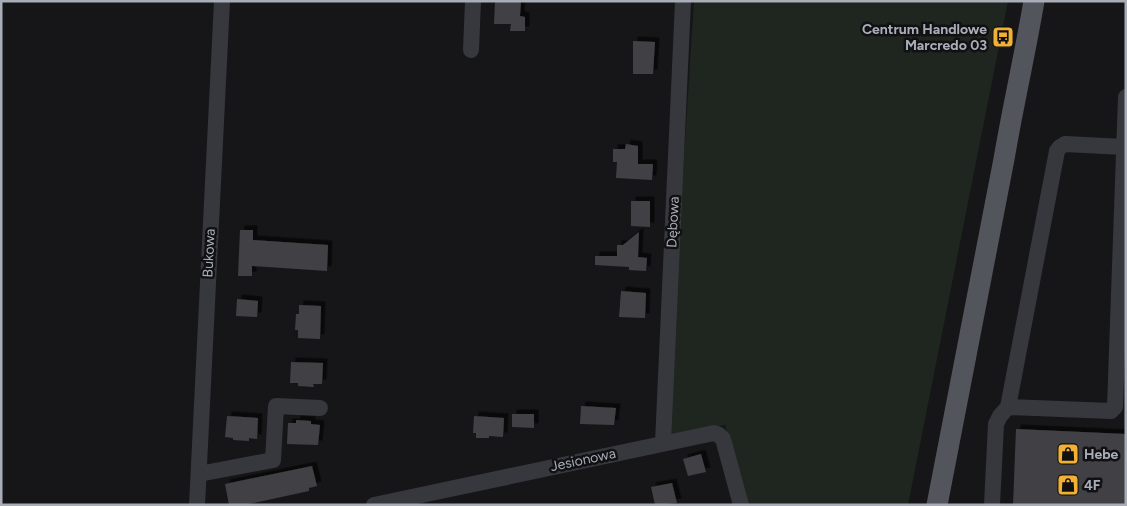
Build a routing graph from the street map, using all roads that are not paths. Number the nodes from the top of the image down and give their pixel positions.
1 (222, 1) edge
2 (473, 1) edge
3 (683, 1) edge
4 (1034, 1) edge
5 (471, 50) dead end
6 (1126, 97) edge
7 (1124, 147) junction
8 (1008, 407) junction
9 (320, 408) dead end
10 (663, 443) junction
11 (199, 474) junction
12 (197, 505) edge
13 (374, 505) edge
14 (741, 505) edge
15 (937, 505) edge
16 (992, 505) edge

1 - 11 street, Bukowa
2 - 5 street
3 - 10 street, Dębowa
4 - 15 main road
6 - 7 street
7 - 8 street
7 - 8 street
8 - 16 street
9 - 11 street
10 - 13 street, Jesionowa
10 - 14 street, Jesionowa
11 - 12 street, Bukowa

